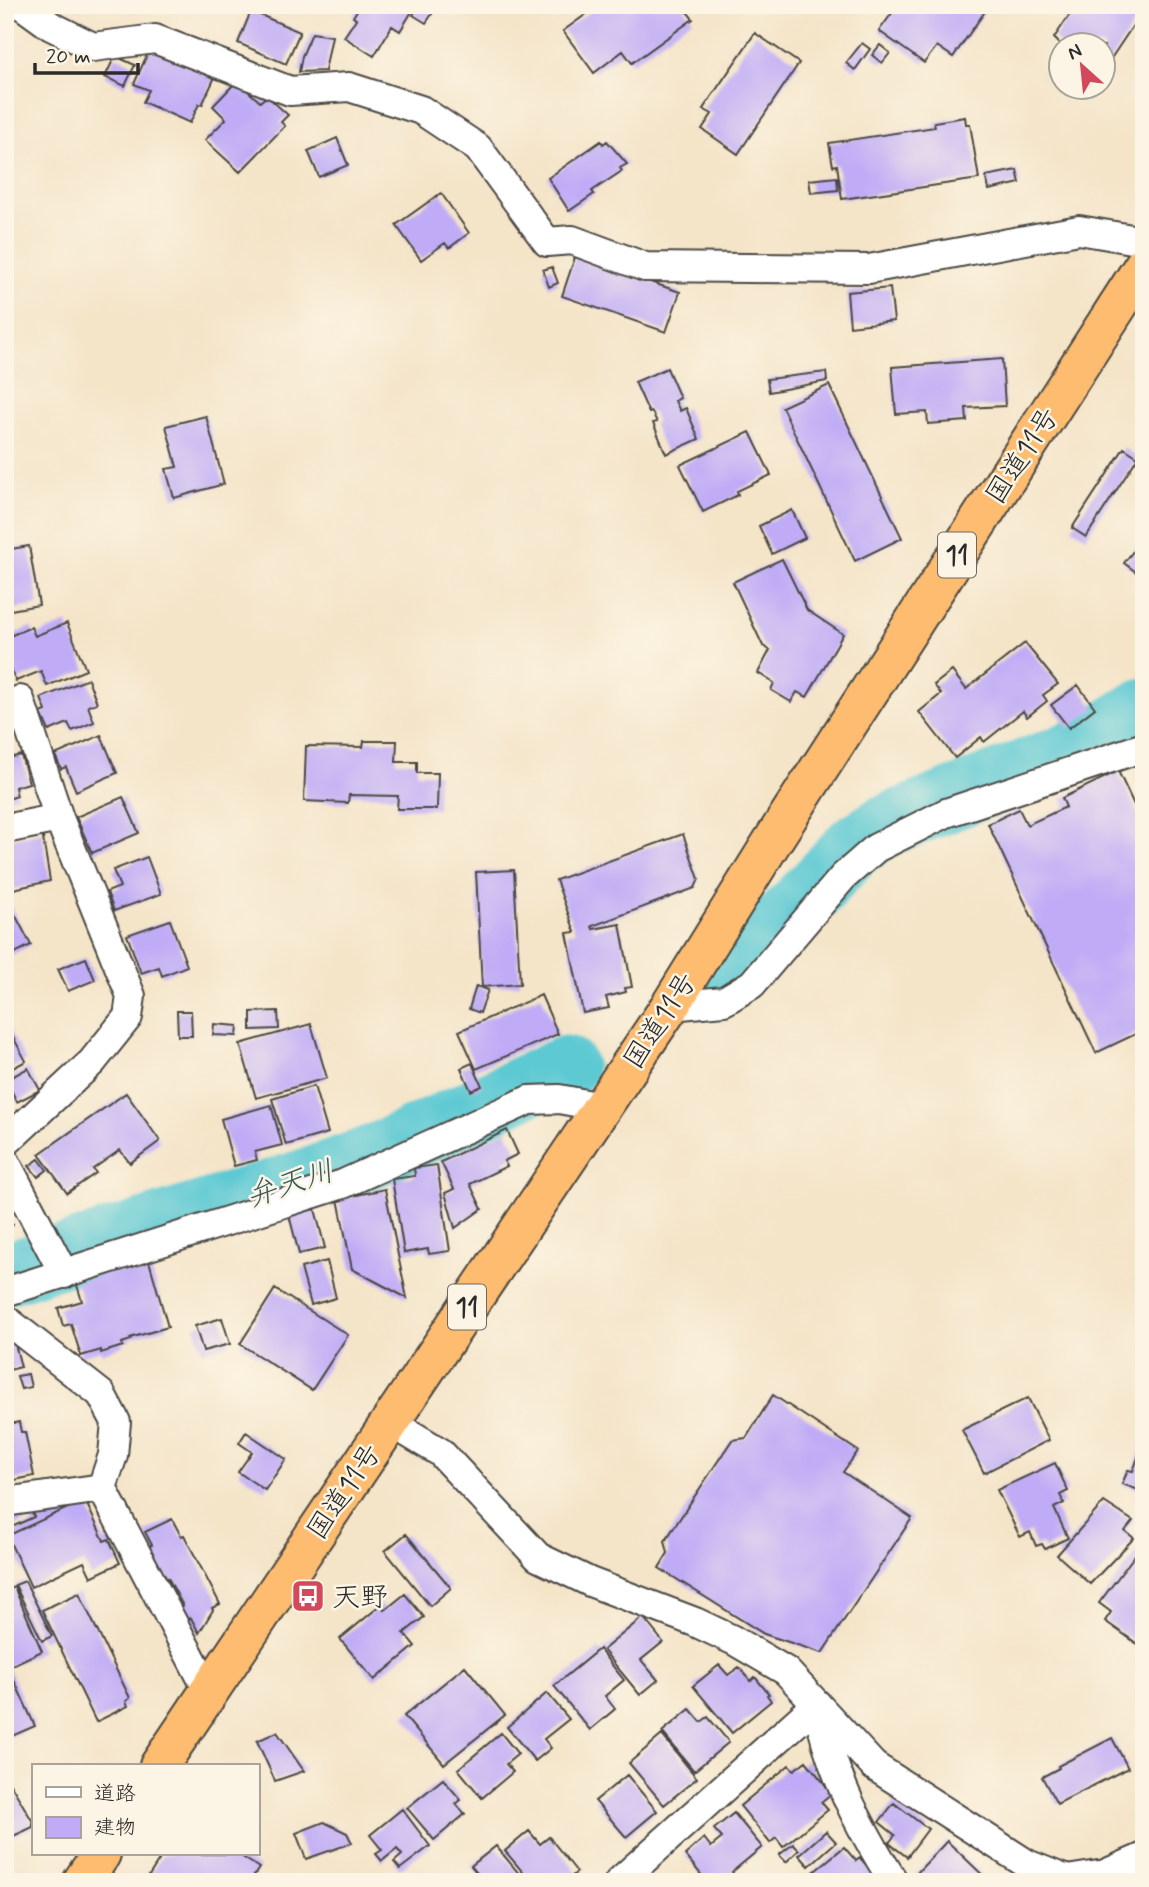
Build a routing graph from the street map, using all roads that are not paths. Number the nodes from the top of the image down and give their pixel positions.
1 (22, 5) edge
2 (1144, 241) edge
3 (1144, 265) edge
4 (20, 700) dead end
5 (1144, 747) edge
6 (59, 818) junction
7 (5, 829) edge
8 (670, 1006) junction
9 (602, 1107) junction
10 (5, 1143) edge
11 (5, 1161) edge
12 (64, 1274) junction
13 (5, 1292) edge
14 (5, 1319) edge
15 (390, 1422) junction
16 (102, 1488) junction
17 (5, 1502) edge
18 (209, 1692) junction
19 (817, 1704) junction
20 (160, 1764) edge
21 (100, 1856) edge
22 (1144, 1857) edge
23 (82, 1882) edge
24 (619, 1882) edge
25 (894, 1882) edge

1 - 2 street
3 - 8 highway, 国道11号 / 11
4 - 6 street
5 - 8 street
6 - 7 street
6 - 10 street
8 - 9 highway, 国道11号 / 11
9 - 12 street
9 - 15 highway, 国道11号 / 11
11 - 12 street
12 - 13 street
14 - 16 street
15 - 18 highway, 国道11号 / 11
15 - 19 street
16 - 17 street
16 - 18 street
18 - 20 highway, 国道11号 / 11
19 - 22 street
19 - 24 street
19 - 25 street
21 - 23 highway

